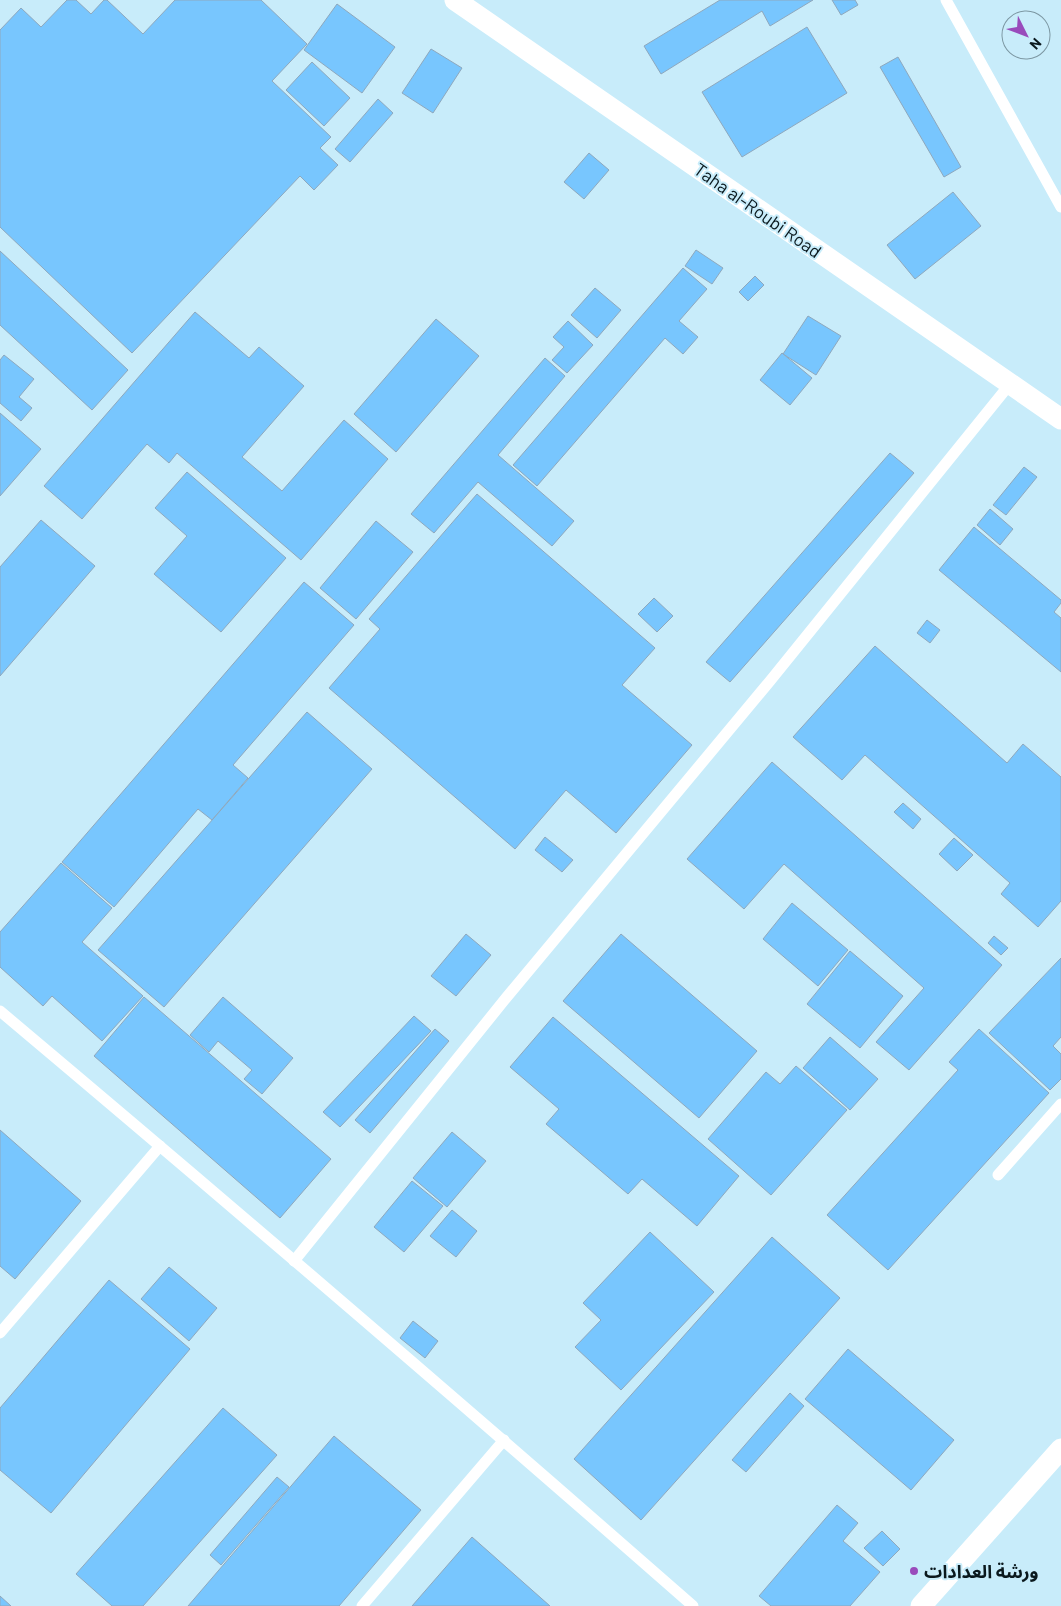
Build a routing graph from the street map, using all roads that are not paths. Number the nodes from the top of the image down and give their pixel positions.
1 (455, 0) edge
2 (946, 0) edge
3 (1061, 207) edge
4 (1010, 384) junction
5 (1061, 419) edge
6 (0, 1011) edge
7 (1061, 1104) edge
8 (160, 1146) junction
9 (998, 1174) dead end
10 (294, 1260) junction
11 (0, 1333) edge
12 (504, 1440) junction
13 (1061, 1449) edge
14 (362, 1606) edge
15 (693, 1606) edge
16 (921, 1606) edge

1 - 4 street, Taha al-Roubi Road
2 - 3 lane
4 - 5 street, Taha al-Roubi Road
4 - 10 lane
6 - 8 lane
7 - 9 lane
8 - 10 lane
8 - 11 lane
10 - 12 lane
12 - 14 lane
12 - 15 lane
13 - 16 street

